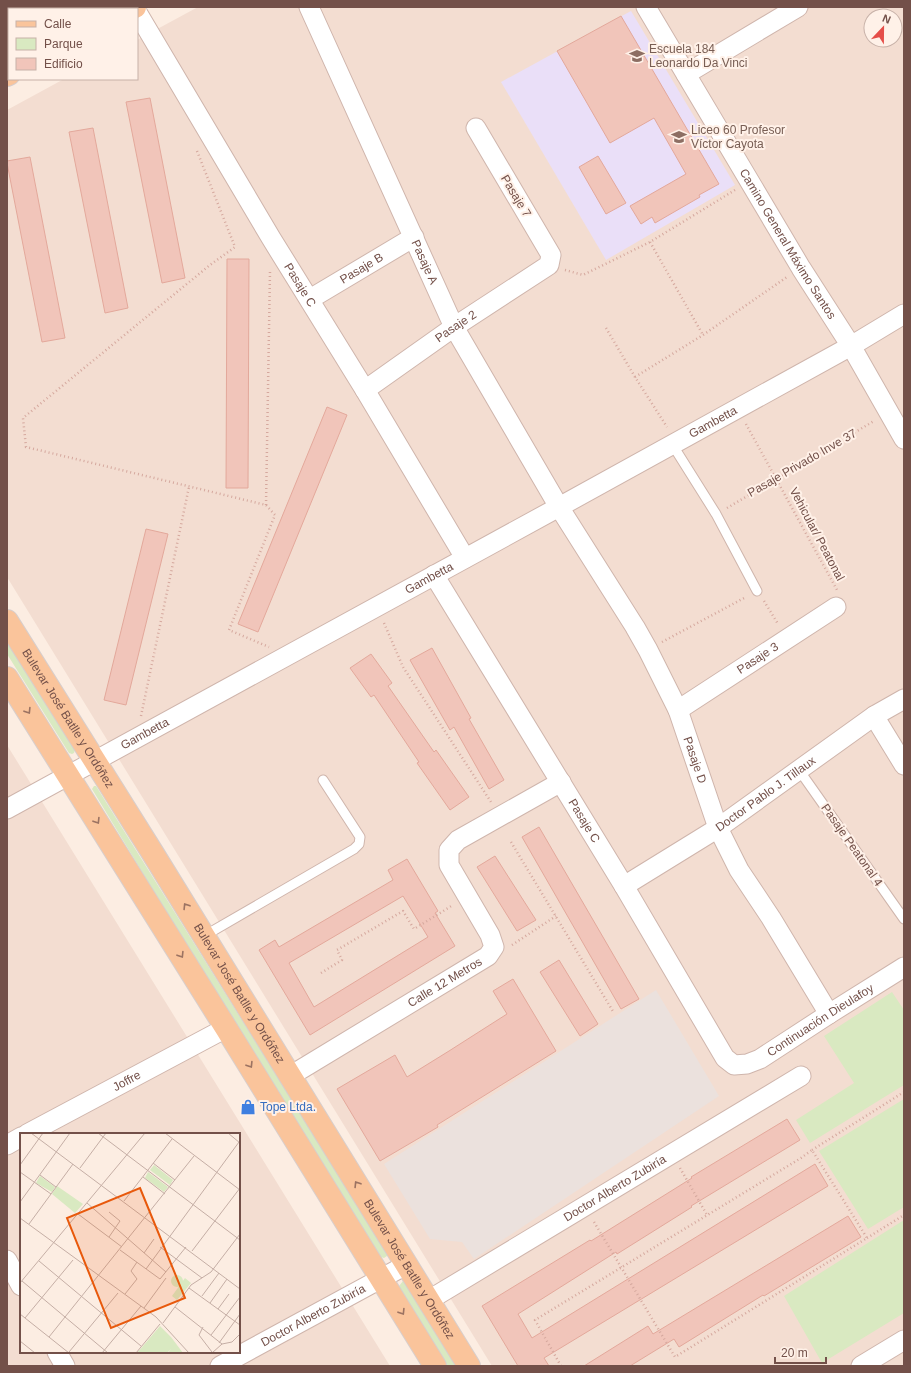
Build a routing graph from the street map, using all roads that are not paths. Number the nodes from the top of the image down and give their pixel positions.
1 (309, 7) edge
2 (646, 7) edge
3 (798, 7) edge
4 (138, 14) edge
5 (686, 74) junction
6 (476, 128) dead end
7 (414, 237) junction
8 (549, 265) joint
9 (310, 299) junction
10 (904, 314) edge
11 (454, 327) junction
12 (851, 346) junction
13 (365, 390) junction
14 (904, 439) edge
15 (674, 443) junction
16 (559, 507) junction
17 (465, 558) junction
18 (434, 575) junction
19 (757, 591) road end
20 (836, 607) road end
21 (7, 621) edge
22 (7, 678) edge
23 (904, 699) edge
24 (678, 710) junction
25 (874, 716) junction
26 (94, 762) junction
27 (904, 765) edge
28 (799, 770) junction
29 (68, 776) junction
30 (323, 780) dead end
31 (561, 782) junction
32 (7, 809) edge
33 (718, 828) junction
34 (624, 886) junction
35 (904, 919) edge
36 (204, 936) junction
37 (904, 967) edge
38 (829, 1014) junction
39 (226, 1028) junction
40 (734, 1065) joint
41 (290, 1076) junction
42 (801, 1076) dead end
43 (29, 1133) edge
44 (20, 1138) edge
45 (7, 1145) edge
46 (7, 1260) edge
47 (406, 1265) junction
48 (381, 1279) junction
49 (20, 1284) edge
50 (429, 1300) junction
51 (904, 1340) edge
52 (58, 1353) edge
53 (64, 1366) edge
54 (220, 1366) edge
55 (435, 1366) edge
56 (469, 1366) edge
57 (861, 1366) edge

1 - 7 street, Pasaje A
2 - 5 street, Camino General Máximo Santos
3 - 5 street
4 - 9 street, Pasaje C
5 - 12 street, Camino General Máximo Santos
6 - 8 street, Pasaje 7
7 - 9 street, Pasaje B
7 - 11 street, Pasaje A
8 - 11 street, Pasaje 2
9 - 13 street, Pasaje C
10 - 12 street, Gambetta
11 - 13 street, Pasaje 2
11 - 16 street, Pasaje A
12 - 14 street, Camino General Máximo Santos
12 - 15 street, Gambetta
13 - 17 street, Pasaje C
15 - 16 street, Gambetta
15 - 19 lane
16 - 17 street, Gambetta
16 - 24 street, Pasaje D
17 - 18 street, Gambetta
18 - 26 street, Gambetta
18 - 31 street, Pasaje C
20 - 24 street, Pasaje 3
21 - 26 main road, Bulevar José Batlle y Ordóñez
22 -> 29 main road
23 - 25 street, Doctor Pablo J. Tillaux
24 - 33 street, Pasaje D
25 - 27 street
25 - 28 street, Doctor Pablo J. Tillaux
26 - 29 street, Gambetta
36 -> 26 main road, Bulevar José Batlle y Ordóñez
28 - 33 street, Doctor Pablo J. Tillaux
28 - 35 lane, Pasaje Peatonal 4
29 - 32 street, Gambetta
29 -> 39 main road
30 - 36 lane
31 - 34 street, Pasaje C
31 - 41 street, Calle 12 Metros
33 - 34 street, Doctor Pablo J. Tillaux
33 - 38 street, Pasaje D
34 - 40 street, Pasaje C
36 - 41 main road, Bulevar José Batlle y Ordóñez
37 - 38 street, Continuación Dieulafoy
38 - 40 street, Continuación Dieulafoy
39 - 43 street, Joffre
39 -> 48 main road
47 -> 41 main road, Bulevar José Batlle y Ordóñez
42 - 50 street, Doctor Alberto Zubiría
44 - 45 street
46 - 49 street
47 - 48 street, Doctor Alberto Zubiría
47 - 50 main road, Bulevar José Batlle y Ordóñez
48 - 54 street, Doctor Alberto Zubiría
48 -> 55 main road
50 - 56 main road, Bulevar José Batlle y Ordóñez
51 - 57 street
52 - 53 street

